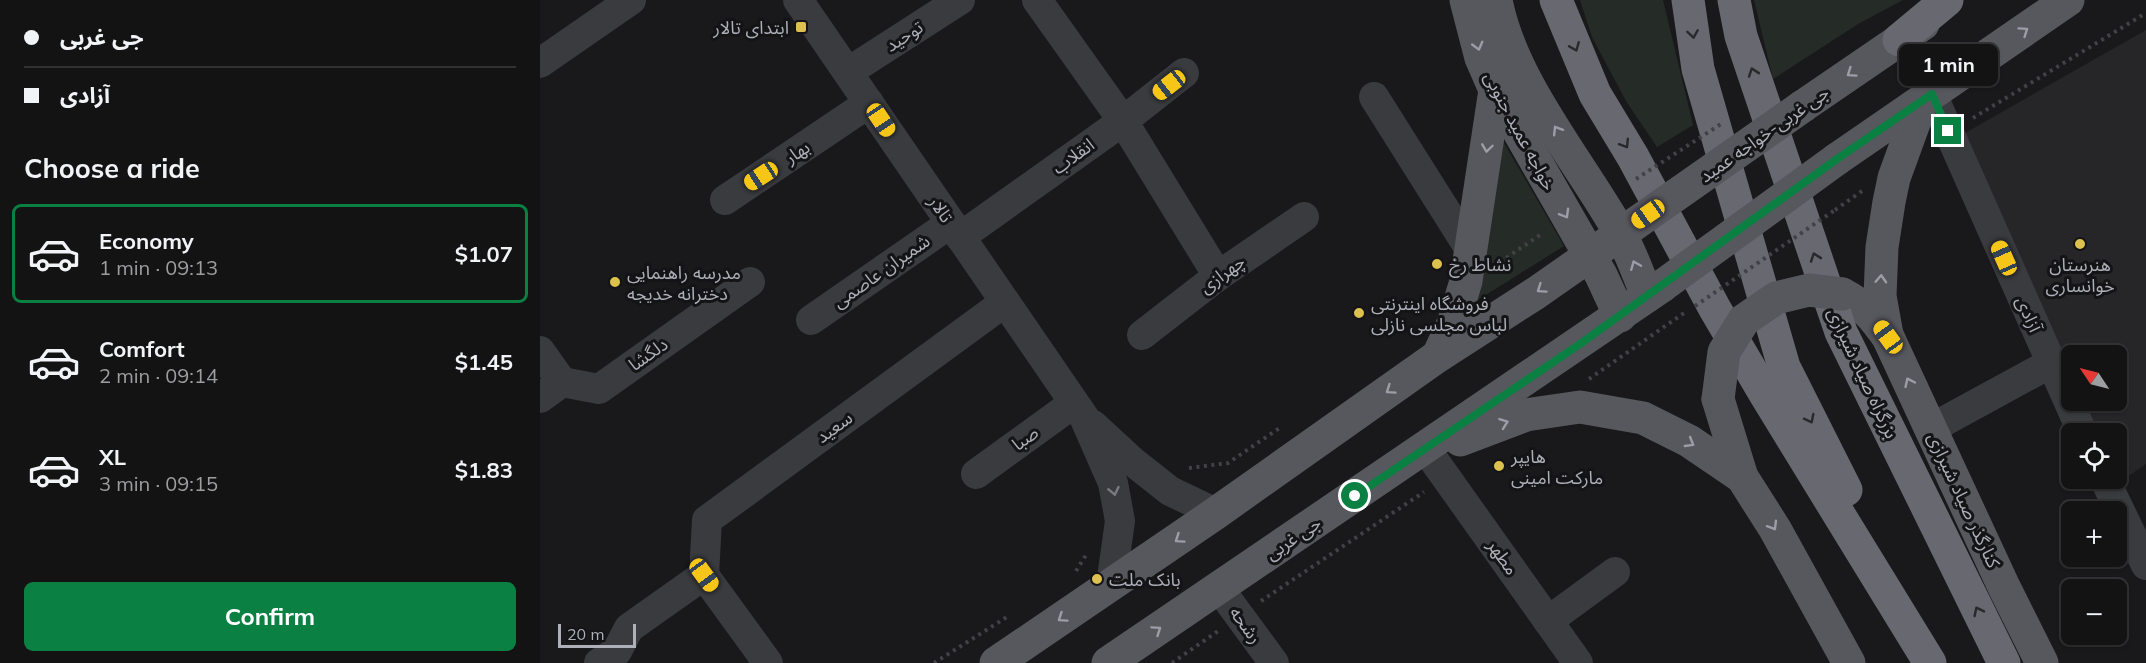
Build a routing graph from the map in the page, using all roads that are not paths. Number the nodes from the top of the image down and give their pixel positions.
1 (631, 0) edge
2 (798, 0) edge
3 (960, 0) edge
4 (1037, 0) edge
5 (1466, 0) edge
6 (1496, 0) edge
7 (1556, 0) edge
8 (1688, 0) edge
9 (1734, 0) edge
10 (1947, 0) edge
11 (1957, 0) edge
12 (2068, 0) edge
13 (1899, 40) junction
14 (540, 63) edge
15 (848, 72) junction
16 (1184, 73) dead end
17 (1495, 90) junction
18 (1374, 97) dead end
19 (1927, 98) junction
20 (869, 103) junction
21 (1123, 121) junction
22 (725, 200) dead end
23 (1304, 218) dead end
24 (956, 230) junction
25 (1625, 231) junction
26 (1589, 256) junction
27 (1482, 259) junction
28 (1218, 276) junction
29 (750, 282) dead end
30 (1655, 291) junction
31 (1005, 302) junction
32 (1620, 316) junction
33 (811, 320) dead end
34 (1142, 335) dead end
35 (1888, 337) junction
36 (540, 351) edge
37 (1438, 356) junction
38 (2051, 363) junction
39 (551, 390) edge
40 (1079, 410) junction
41 (2078, 423) edge
42 (1940, 424) junction
43 (1428, 462) junction
44 (976, 474) dead end
45 (1742, 477) junction
46 (2109, 489) edge
47 (1216, 513) junction
48 (2146, 565) edge
49 (1615, 572) dead end
50 (704, 575) junction
51 (1111, 585) junction
52 (1218, 588) junction
53 (1548, 621) junction
54 (599, 663) edge
55 (768, 663) edge
56 (996, 663) edge
57 (1108, 663) edge
58 (1274, 663) edge
59 (1578, 663) edge
60 (1849, 663) edge
61 (1932, 663) edge
62 (2004, 663) edge
63 (2042, 663) edge

1 - 14 street
2 - 15 street, تالار
3 - 15 street, توحید
4 - 21 street
5 -> 17 main road, خواجه عمید جنوبی
25 -> 6 main road, خواجه عمید جنوبی
7 -> 61 highway
8 -> 61 highway
62 -> 9 highway, بزرگراه صیاد شیرازی
10 - 13 highway
11 - 13 main road
19 -> 12 main road, جی غربی
13 -> 25 main road, جی غربی-خواجه عمید, bridge
15 - 20 street, تالار
16 - 21 street, انقلاب
17 -> 26 main road, خواجه عمید جنوبی
17 -> 27 main road
18 - 27 street
19 - 30 main road, جی غربی, bridge
35 -> 19 main road
19 - 38 street, آزادی
20 - 22 street, بهار
20 - 24 street, تالار
21 - 24 street, انقلاب
21 - 28 street
23 - 28 street, چهرازی
24 - 31 street, تالار
24 - 33 street, شمیران عاصمی
25 - 26 main road
30 -> 25 main road, خواجه عمید جنوبی
26 - 32 main road, خواجه عمید جنوبی
26 -> 37 main road
27 - 37 main road
28 - 34 street, چهرازی
29 - 39 street, دلگشا
30 - 32 main road, جی غربی
31 - 40 street, تالار
31 - 50 street, سعید
32 - 43 main road, جی غربی
42 -> 35 main road, کنارگذر صیاد شیرازی
35 - 45 main road, bridge
36 - 39 street
37 -> 47 main road
38 - 41 street, آزادی
38 - 42 street
40 - 44 street, صبا
40 - 47 street
40 -> 51 street
42 - 63 main road, کنارگذر صیاد شیرازی
43 -> 45 main road
43 - 52 main road, جی غربی
43 - 53 street, مطهر
45 -> 60 main road
46 - 48 street
47 -> 51 main road
49 - 53 street
50 - 54 street
50 - 55 street
51 -> 56 main road
57 -> 52 main road, جی غربی
52 - 58 street, رشحه
53 - 59 street, مطهر

